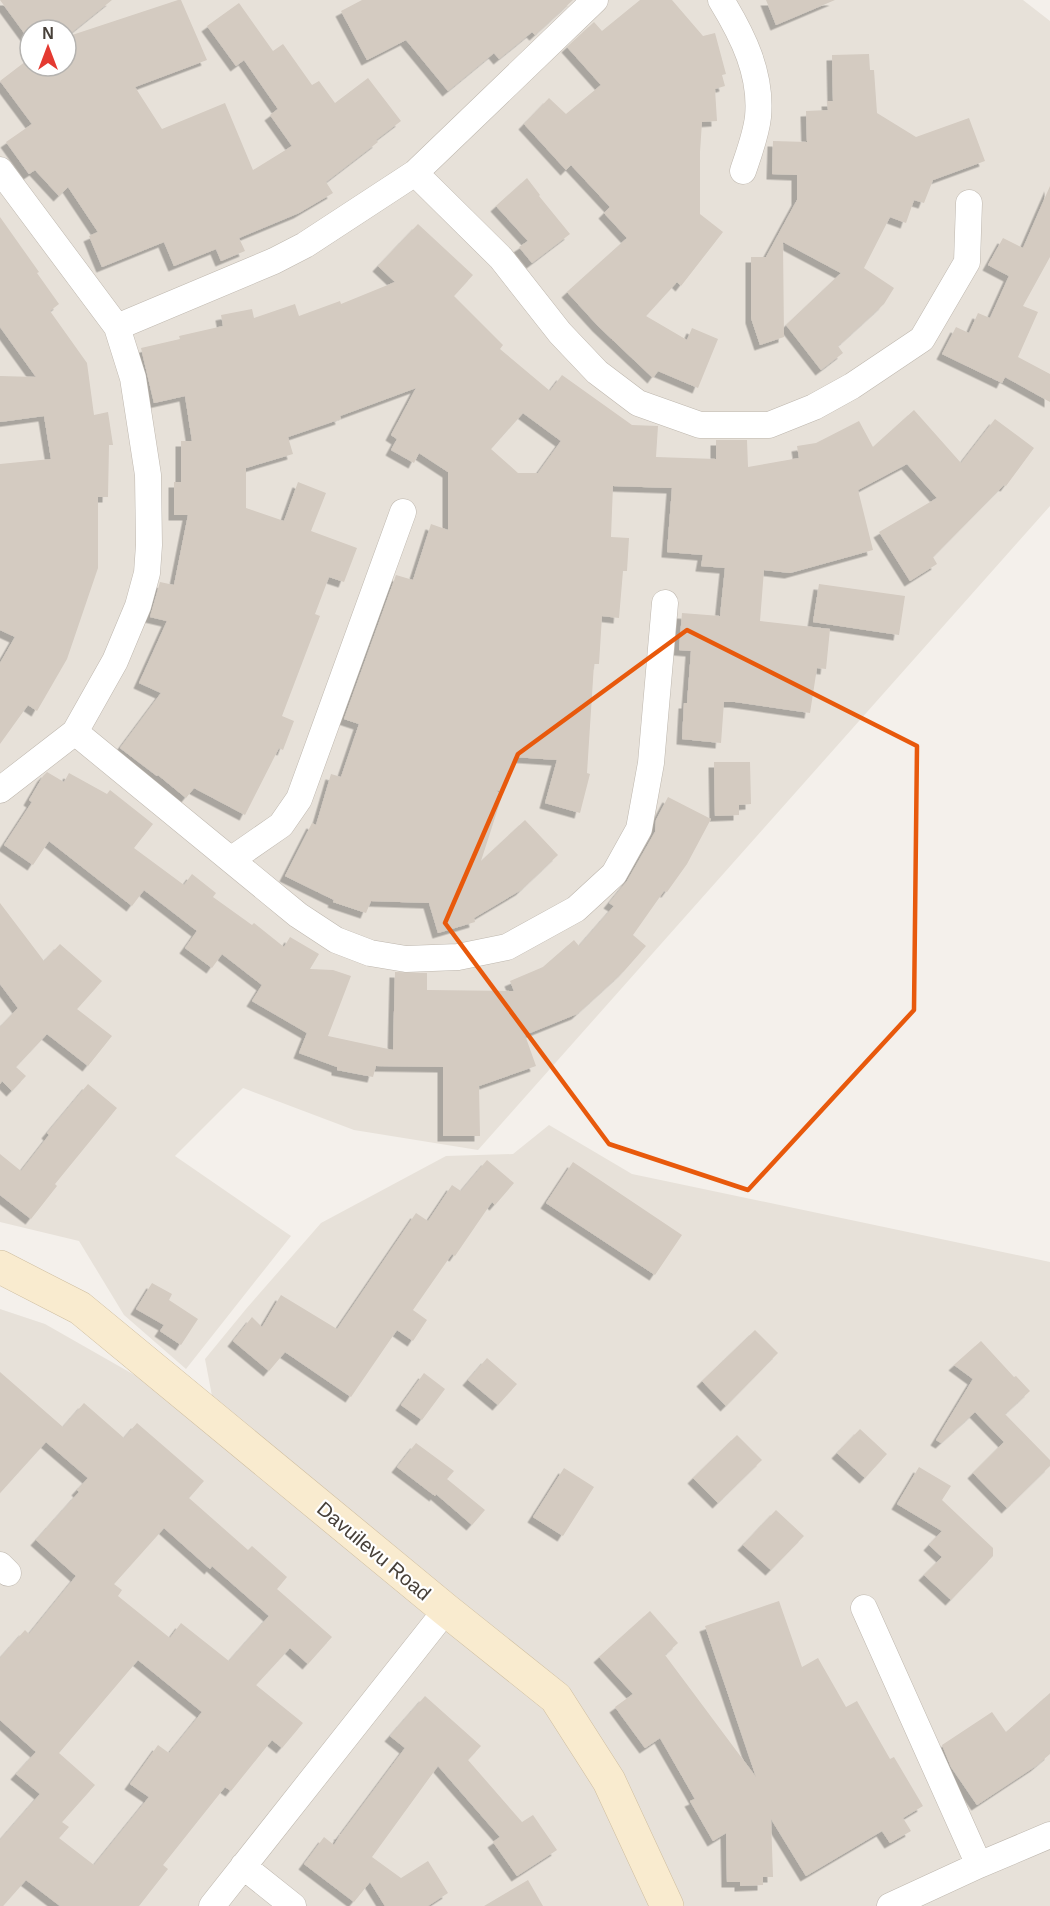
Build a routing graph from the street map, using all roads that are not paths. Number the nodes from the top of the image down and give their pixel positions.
1 (595, 0) edge
2 (722, 0) edge
3 (0, 170) edge
4 (743, 171) dead end
5 (416, 173) junction
6 (969, 202) dead end
7 (117, 327) junction
8 (403, 512) dead end
9 (665, 603) dead end
10 (75, 732) junction
11 (0, 790) edge
12 (232, 859) junction
13 (0, 1267) edge
14 (864, 1608) dead end
15 (446, 1610) junction
16 (1050, 1835) edge
17 (978, 1865) junction
18 (243, 1866) junction
19 (212, 1906) edge
20 (293, 1906) edge
21 (667, 1906) edge
22 (890, 1906) edge

1 - 5 street
2 - 4 street
3 - 7 street
5 - 6 street
5 - 7 street
7 - 10 street
8 - 12 street
9 - 12 street
10 - 11 street
10 - 12 street
13 - 15 street, Davuilevu Road
14 - 17 street
15 - 18 street
15 - 21 street, Davuilevu Road
16 - 17 street
17 - 22 street
18 - 19 street
18 - 20 street

